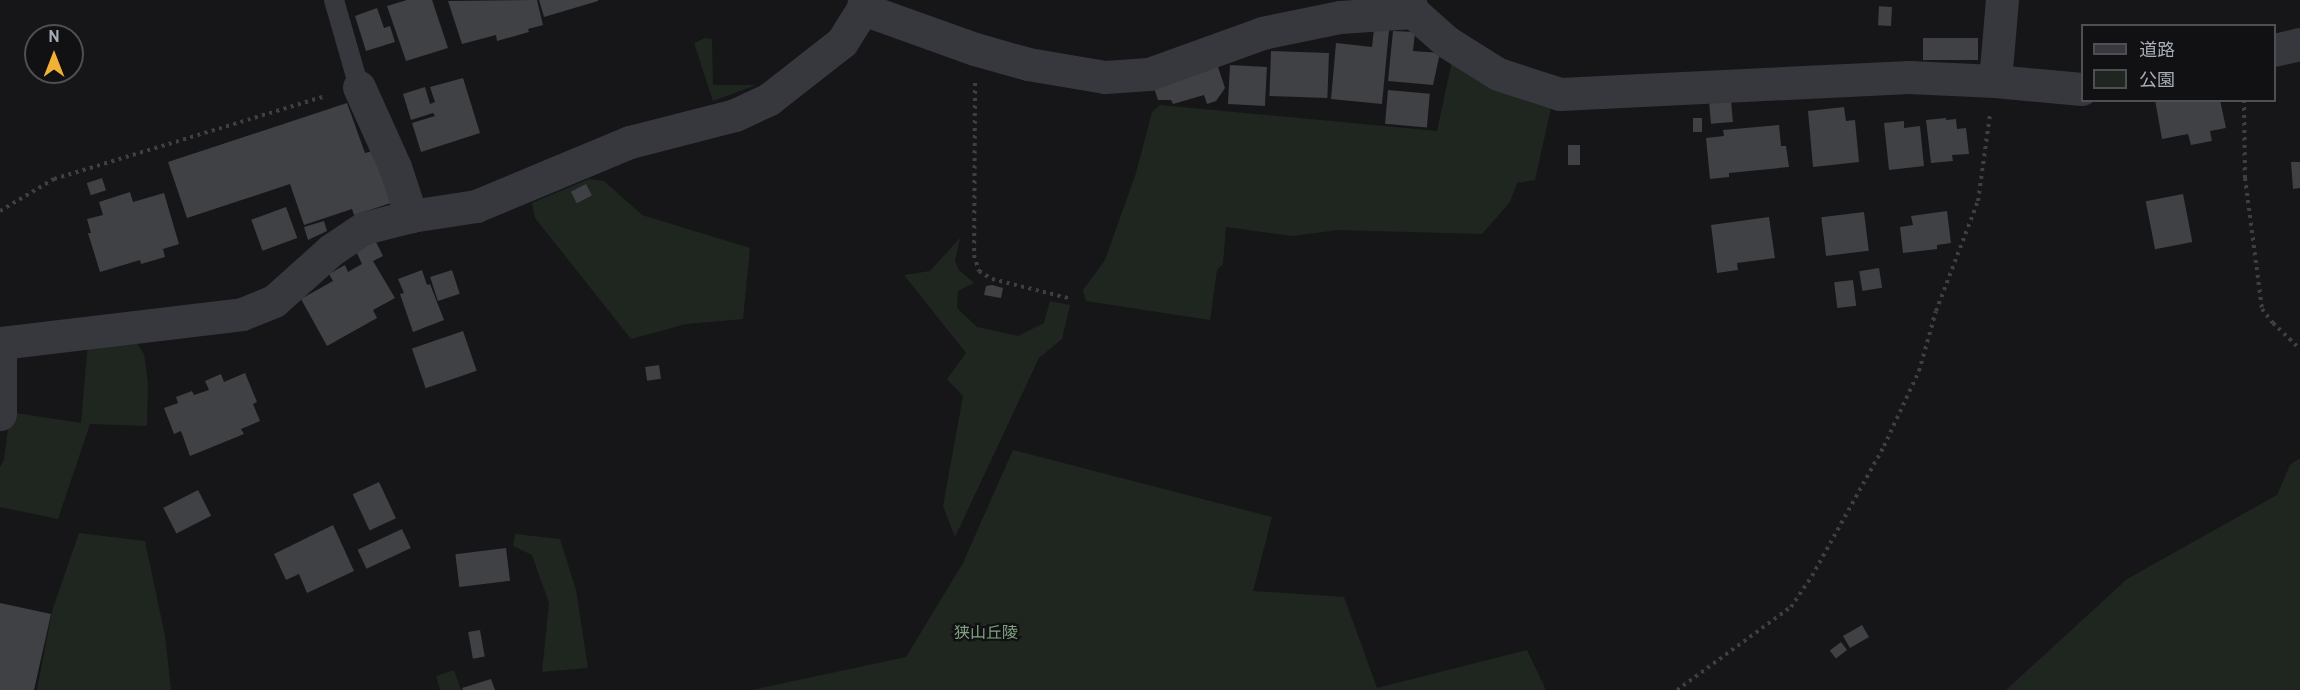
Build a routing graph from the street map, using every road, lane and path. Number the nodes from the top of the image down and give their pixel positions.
1 (334, 0) edge
2 (2002, 0) edge
3 (863, 4) edge
4 (1411, 6) edge
5 (2300, 44) edge
6 (975, 49) junction
7 (2276, 50) edge
8 (1995, 81) junction
9 (358, 87) junction
10 (2081, 89) edge
11 (2244, 102) edge
12 (0, 211) edge
13 (411, 216) junction
14 (1072, 299) dead end
15 (0, 345) edge
16 (2300, 349) edge
17 (0, 414) edge
18 (1677, 690) edge

1 - 9 lane
2 - 8 street
3 - 6 street
3 - 13 street
4 - 6 street
4 - 8 street
5 - 7 street
6 - 14 path
8 - 10 street
8 - 18 path
9 - 12 path
9 - 13 street
11 - 16 path
13 - 15 street
15 - 17 street

